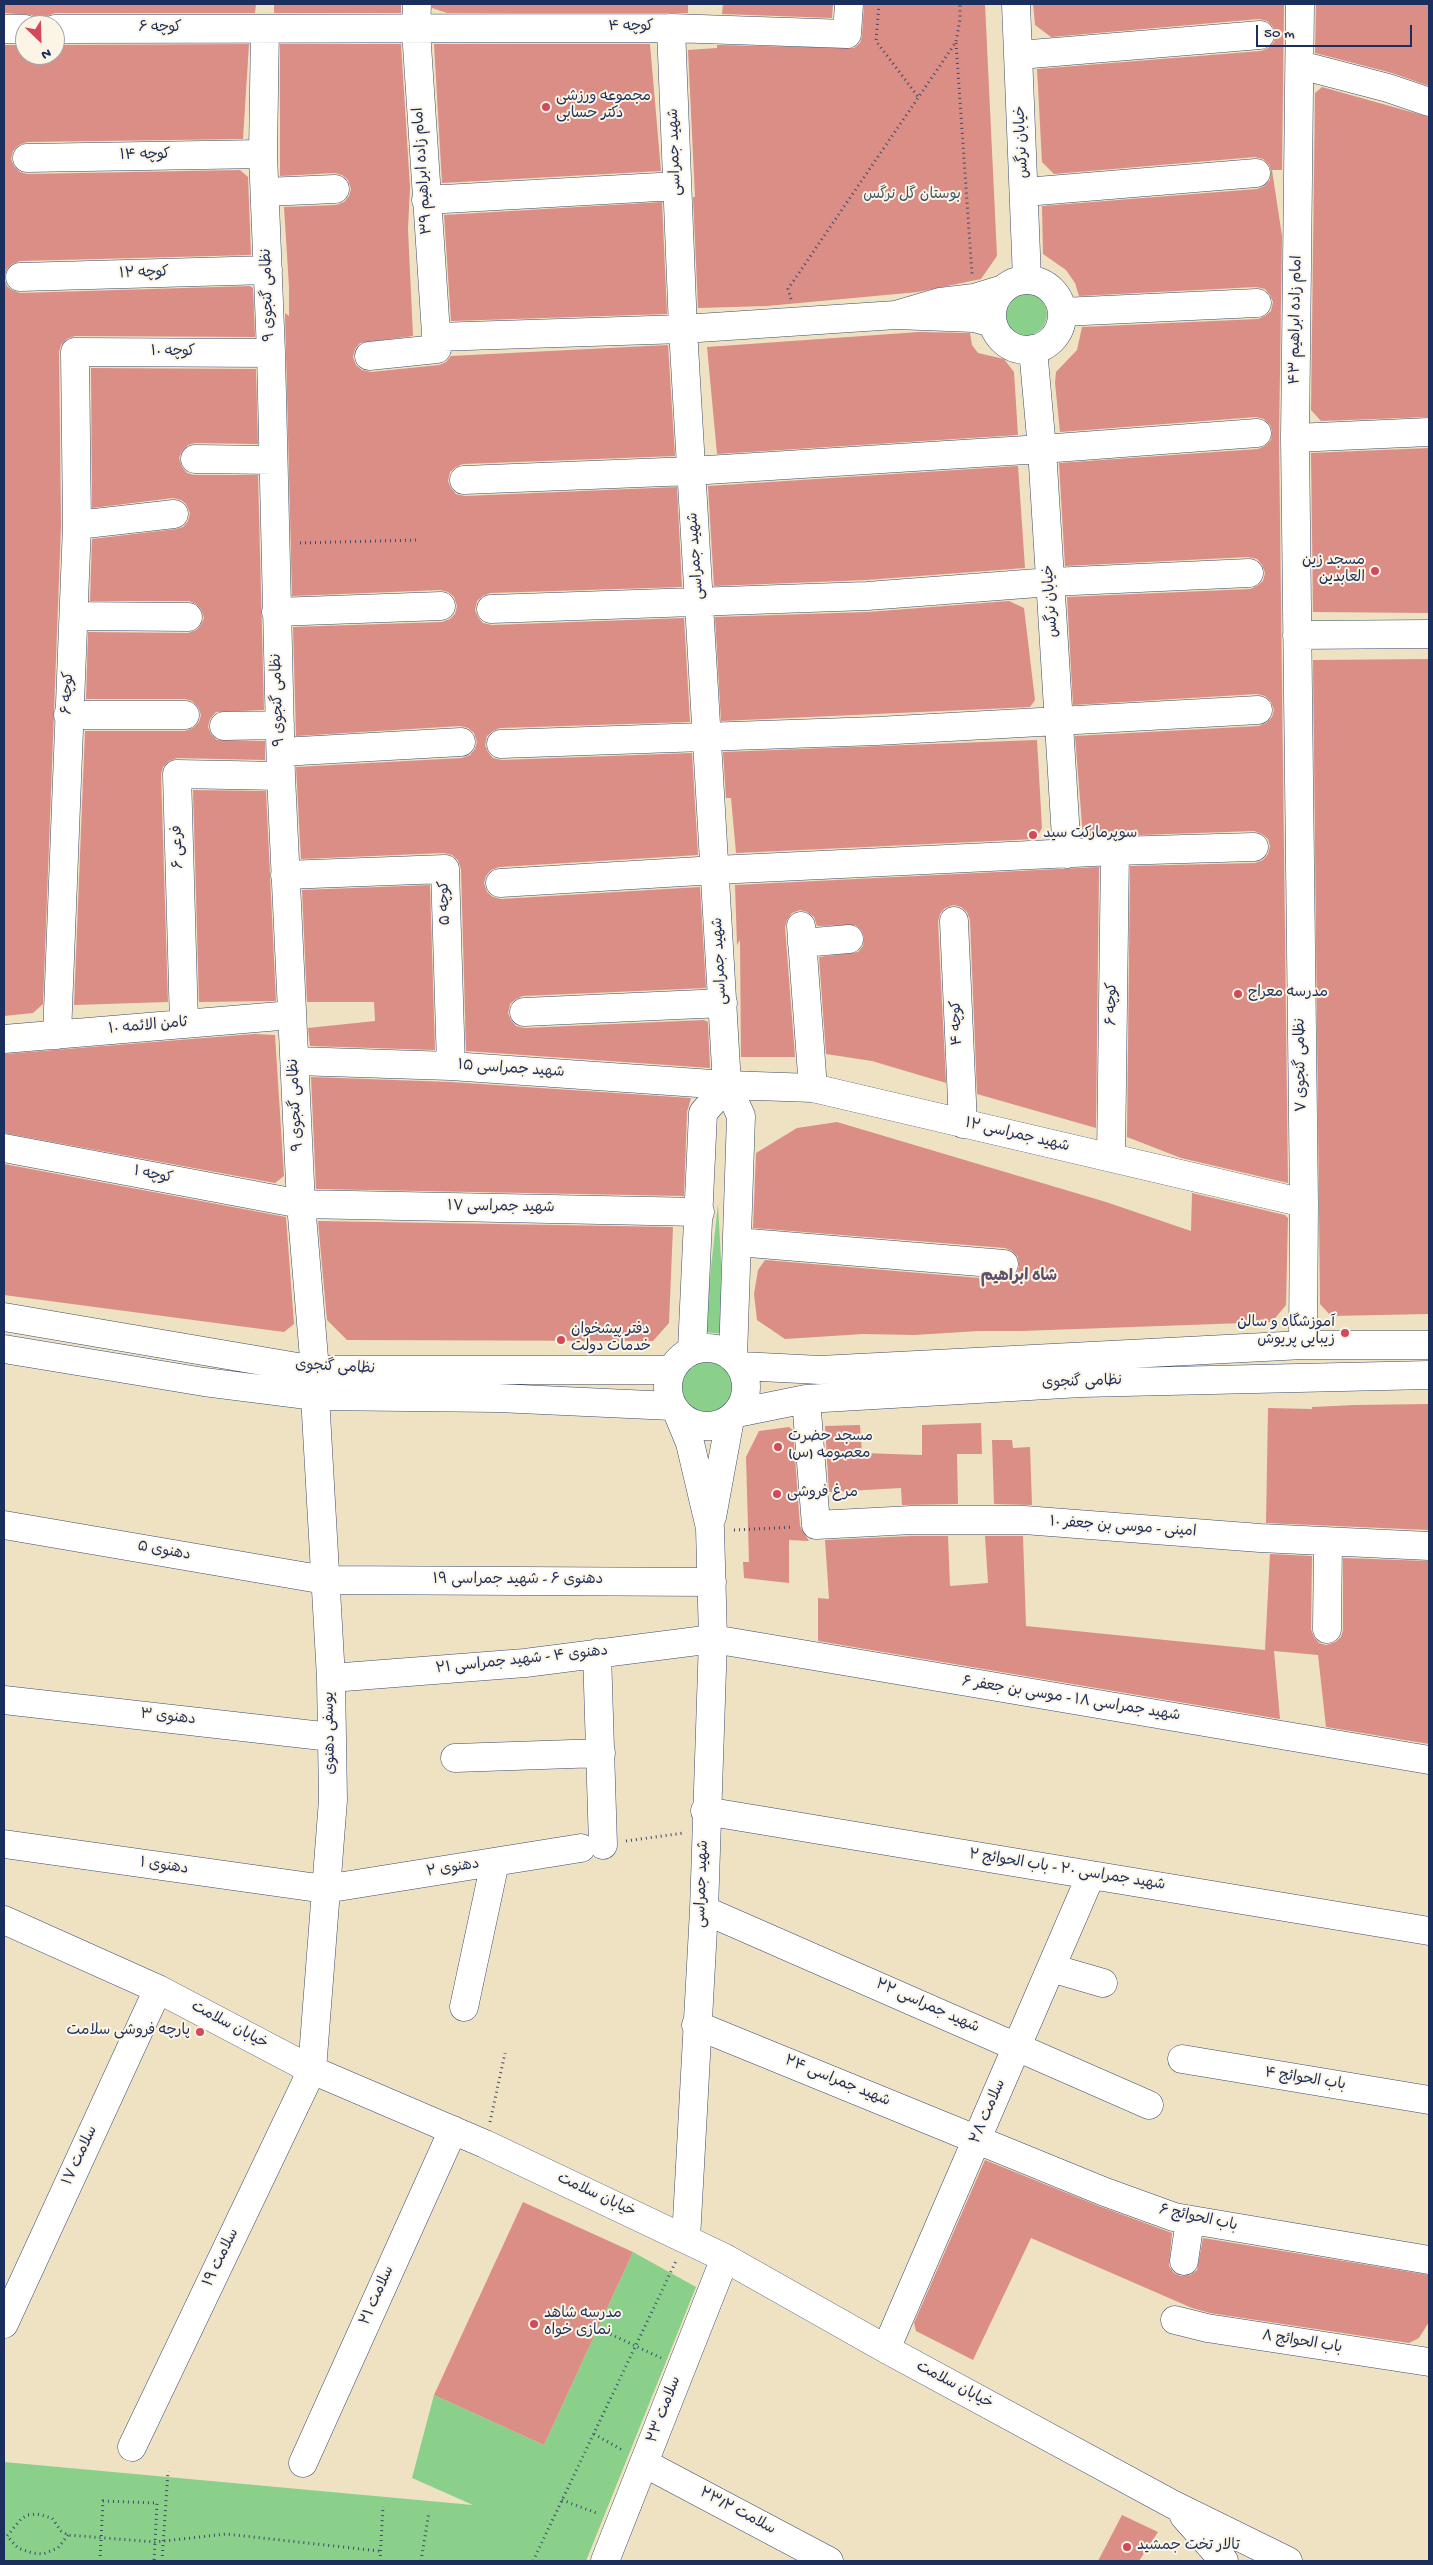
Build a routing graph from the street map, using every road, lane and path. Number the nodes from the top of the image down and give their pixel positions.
1 (849, 4) edge
2 (879, 4) edge
3 (960, 4) edge
4 (1016, 4) edge
5 (1300, 4) edge
6 (417, 17) edge
7 (671, 28) junction
8 (65, 29) edge
9 (265, 29) junction
10 (1260, 35) dead end
11 (956, 42) junction
12 (1019, 55) junction
13 (1300, 65) junction
14 (919, 98) junction
15 (1429, 102) edge
16 (263, 154) junction
17 (27, 158) dead end
18 (1256, 173) dead end
19 (677, 186) junction
20 (335, 189) dead end
21 (265, 192) junction
22 (1025, 192) junction
23 (426, 200) junction
24 (268, 270) junction
25 (20, 277) dead end
26 (972, 278) dead end
27 (1015, 284) junction
28 (1257, 304) dead end
29 (1062, 312) junction
30 (885, 316) junction
31 (793, 322) junction
32 (994, 323) junction
33 (683, 329) junction
34 (436, 337) junction
35 (1033, 349) junction
36 (75, 352) joint
37 (272, 353) junction
38 (369, 356) dead end
39 (1429, 432) edge
40 (1257, 433) dead end
41 (1295, 438) junction
42 (1042, 450) junction
43 (195, 459) dead end
44 (273, 460) junction
45 (691, 470) junction
46 (464, 480) dead end
47 (174, 514) dead end
48 (77, 525) junction
49 (419, 540) dead end
50 (275, 544) junction
51 (1249, 573) dead end
52 (1051, 582) junction
53 (700, 602) junction
54 (441, 606) dead end
55 (491, 609) dead end
56 (276, 612) junction
57 (74, 616) junction
58 (188, 617) dead end
59 (1429, 634) edge
60 (1297, 635) junction
61 (1258, 710) dead end
62 (68, 715) junction
63 (185, 715) dead end
64 (1060, 722) junction
65 (280, 725) junction
66 (224, 726) dead end
67 (707, 737) junction
68 (461, 742) dead end
69 (502, 744) dead end
70 (281, 764) junction
71 (1254, 847) dead end
72 (1115, 851) junction
73 (1067, 854) junction
74 (716, 870) junction
75 (286, 875) junction
76 (500, 883) dead end
77 (954, 921) dead end
78 (849, 939) dead end
79 (723, 1003) junction
80 (524, 1012) dead end
81 (292, 1015) junction
82 (184, 1024) junction
83 (57, 1035) junction
84 (4, 1039) edge
85 (295, 1061) junction
86 (451, 1066) junction
87 (727, 1085) junction
88 (813, 1088) junction
89 (963, 1124) junction
90 (4, 1148) edge
91 (1111, 1158) junction
92 (1304, 1203) junction
93 (301, 1204) junction
94 (700, 1212) junction
95 (737, 1242) junction
96 (1004, 1264) dead end
97 (4, 1317) edge
98 (1303, 1344) junction
99 (1429, 1345) edge
100 (4, 1350) edge
101 (692, 1350) junction
102 (737, 1362) junction
103 (671, 1370) junction
104 (1429, 1375) edge
105 (315, 1383) junction
106 (806, 1399) junction
107 (675, 1410) junction
108 (734, 1416) junction
109 (4, 1525) edge
110 (816, 1526) junction
111 (710, 1528) junction
112 (1328, 1542) junction
113 (1429, 1546) edge
114 (324, 1580) junction
115 (712, 1582) junction
116 (1327, 1628) dead end
117 (713, 1639) junction
118 (598, 1654) junction
119 (331, 1678) junction
120 (4, 1700) edge
121 (332, 1737) junction
122 (601, 1753) junction
123 (455, 1758) dead end
124 (1429, 1760) edge
125 (705, 1821) junction
126 (4, 1844) edge
127 (592, 1846) junction
128 (495, 1862) junction
129 (1091, 1875) junction
130 (325, 1889) junction
131 (704, 1910) junction
132 (7, 1929) edge
133 (1429, 1931) edge
134 (1051, 1968) junction
135 (1103, 1983) dead end
136 (158, 1989) junction
137 (464, 2007) dead end
138 (696, 2025) junction
139 (1016, 2046) junction
140 (505, 2053) dead end
141 (1182, 2059) dead end
142 (312, 2070) junction
143 (1429, 2100) edge
144 (1150, 2105) dead end
145 (453, 2130) junction
146 (977, 2140) junction
147 (485, 2144) junction
148 (1190, 2220) junction
149 (686, 2239) junction
150 (724, 2258) junction
151 (1429, 2260) edge
152 (1184, 2261) dead end
153 (1175, 2320) dead end
154 (4, 2324) edge
155 (606, 2332) dead end
156 (636, 2345) junction
157 (886, 2349) junction
158 (1429, 2362) edge
159 (681, 2369) junction
160 (594, 2434) junction
161 (132, 2447) dead end
162 (644, 2462) junction
163 (303, 2463) dead end
164 (168, 2472) dead end
165 (562, 2500) junction
166 (1172, 2504) junction
167 (383, 2506) dead end
168 (429, 2512) dead end
169 (620, 2523) junction
170 (68, 2535) junction
171 (6, 2536) edge
172 (101, 2538) junction
173 (163, 2541) junction
174 (155, 2542) junction
175 (379, 2551) junction
176 (100, 2561) edge
177 (154, 2561) edge
178 (162, 2561) edge
179 (380, 2561) edge
180 (421, 2561) edge
181 (533, 2561) edge
182 (605, 2561) edge
183 (829, 2561) edge
184 (1224, 2561) edge
185 (1288, 2561) edge

1 - 7 street, کوچه ۴
2 - 14 path
3 - 11 path
4 - 12 street, خیابان نرگس
5 - 13 street, امام زاده ابراهیم ۴۳
6 - 7 street, کوچه ۴
6 - 9 street
6 - 23 street, امام زاده ابراهیم ۳۹
7 - 19 street, شهید جمراسی
8 - 9 street, کوچه ۶
9 - 16 street, نظامی گنجوی ۹
10 - 12 street
11 - 14 path
11 - 26 path
12 - 22 street, خیابان نرگس
13 - 15 street
13 - 41 street, امام زاده ابراهیم ۴۳
14 - 31 path
16 - 17 street, کوچه ۱۴
16 - 21 street, نظامی گنجوی ۹
18 - 22 street
19 - 23 street
19 - 33 street, شهید جمراسی
20 - 21 street
21 - 24 street, نظامی گنجوی ۹
22 - 27 street, خیابان نرگس
23 - 34 street, امام زاده ابراهیم ۳۹
24 - 25 street, کوچه ۱۲
24 - 37 street, نظامی گنجوی ۹
27 - 29 street
27 - 30 street
27 - 32 street
28 - 29 street
29 - 35 street
30 - 31 street
30 - 32 street
31 - 33 street
32 - 35 street
33 - 34 street
33 - 45 street, شهید جمراسی
34 - 38 street
35 - 42 street, خیابان نرگس
36 - 37 street, کوچه ۱۰
36 - 48 street, کوچه ۶
37 - 44 street, نظامی گنجوی ۹
39 - 41 street
40 - 42 street
41 - 60 street, امام زاده ابراهیم ۴۳
42 - 45 street
42 - 52 street, خیابان نرگس
43 - 44 street
44 - 50 street, نظامی گنجوی ۹
45 - 46 street
45 - 53 street, شهید جمراسی
47 - 48 street
48 - 57 street, کوچه ۶
49 - 50 path
50 - 56 street, نظامی گنجوی ۹
51 - 52 street
52 - 53 street
52 - 64 street, خیابان نرگس
53 - 55 street
53 - 67 street, شهید جمراسی
54 - 56 street
56 - 65 street, نظامی گنجوی ۹
57 - 58 street
57 - 62 street, کوچه ۶
59 - 60 street
60 - 92 street, نظامی گنجوی ۷
61 - 64 street
62 - 63 street
62 - 83 street, کوچه ۶
64 - 67 street
64 - 73 street, خیابان نرگس
65 - 66 street
65 - 70 street, نظامی گنجوی ۹
67 - 69 street
67 - 74 street, شهید جمراسی
68 - 70 street
70 - 75 street, نظامی گنجوی ۹
70 - 82 street, فرعی ۶
71 - 72 street
72 - 73 street
72 - 91 street, کوچه ۶
73 - 74 street
74 - 76 street
74 - 79 street, شهید جمراسی
75 - 81 street, نظامی گنجوی ۹
75 - 86 street, کوچه ۵
77 - 89 street, کوچه ۴
78 - 88 street
79 - 80 street
79 - 87 street, شهید جمراسی
81 - 82 street, ثامن الائمه ۱۰
81 - 85 street, نظامی گنجوی ۹
82 - 83 street, ثامن الائمه ۱۰
83 - 84 street, ثامن الائمه ۱۰
85 - 86 street, شهید جمراسی ۱۵
85 - 93 street, نظامی گنجوی ۹
86 - 87 street, شهید جمراسی ۱۵
87 - 88 street, شهید جمراسی ۱۲
87 - 94 street
87 - 95 street, شهید جمراسی
88 - 89 street, شهید جمراسی ۱۲
89 - 91 street, شهید جمراسی ۱۲
90 - 93 street, کوچه ۱
91 - 92 street, شهید جمراسی ۱۲
92 - 98 street, نظامی گنجوی ۷
93 - 94 street, شهید جمراسی ۱۷
93 - 105 street, نظامی گنجوی ۹
94 - 101 street
95 - 96 street
95 - 102 street, شهید جمراسی
97 - 105 street, نظامی گنجوی
98 - 99 street, نظامی گنجوی
98 - 102 street, نظامی گنجوی
100 - 105 street, نظامی گنجوی
101 - 102 street
101 - 103 street
102 - 108 street
103 - 105 street, نظامی گنجوی
103 - 107 street
104 - 106 street, نظامی گنجوی
105 - 107 street, نظامی گنجوی
105 - 114 street, یوسفی دهنوی
106 - 108 street, نظامی گنجوی
106 - 110 street
107 - 108 street
107 - 111 street
108 - 111 street
109 - 114 street, دهنوی ۵
110 - 111 path
110 - 112 street, امینی - موسی بن جعفر ۱۰
111 - 115 street, شهید جمراسی
112 - 113 street, امینی - موسی بن جعفر ۱۰
112 - 116 street
114 - 115 street, دهنوی ۶ - شهید جمراسی ۱۹
114 - 119 street, یوسفی دهنوی
115 - 117 street, شهید جمراسی
117 - 118 street, دهنوی ۴ - شهید جمراسی ۲۱
117 - 124 street, شهید جمراسی ۱۸ - موسی بن جعفر ۶
117 - 125 street, شهید جمراسی
118 - 119 street, دهنوی ۴ - شهید جمراسی ۲۱
118 - 122 street
119 - 121 street, یوسفی دهنوی
120 - 121 street, دهنوی ۳
121 - 130 street, یوسفی دهنوی
122 - 123 street
122 - 127 street
125 - 127 path
125 - 129 street, شهید جمراسی ۲۰ - باب الحوائج ۲
125 - 131 street, شهید جمراسی
126 - 130 street, دهنوی ۱
127 - 128 street, دهنوی ۲
128 - 130 street, دهنوی ۲
128 - 137 street
129 - 133 street, شهید جمراسی ۲۰ - باب الحوائج ۲
129 - 134 street, سلامت ۲۸
130 - 142 street, یوسفی دهنوی
131 - 138 street, شهید جمراسی
131 - 139 street, شهید جمراسی ۲۲
132 - 136 street, خیابان سلامت
134 - 135 street
134 - 139 street, سلامت ۲۸
136 - 142 street, خیابان سلامت
136 - 154 street, سلامت ۱۷
138 - 146 street, شهید جمراسی ۲۴
138 - 149 street, شهید جمراسی
139 - 144 street, شهید جمراسی ۲۲
139 - 146 street, سلامت ۲۸
140 - 147 path
141 - 143 street, باب الحوائج ۴
142 - 145 street, خیابان سلامت
142 - 161 street, سلامت ۱۹
145 - 147 street, خیابان سلامت
145 - 163 street, سلامت ۲۱
146 - 148 street, باب الحوائج ۶
146 - 157 street, سلامت ۲۸
147 - 149 street, خیابان سلامت
148 - 151 street, باب الحوائج ۶
148 - 152 street
149 - 150 street, خیابان سلامت
149 - 156 path
150 - 157 street, خیابان سلامت
150 - 159 street, سلامت ۲۳
153 - 158 street, باب الحوائج ۸
155 - 156 path
156 - 159 path
156 - 160 path
157 - 166 street, خیابان سلامت
159 - 162 street, سلامت ۲۳
160 - 162 path
160 - 165 path
162 - 169 street, سلامت ۲۳
162 - 183 street, سلامت ۲۳/۲
164 - 173 path
165 - 169 path
165 - 181 path
166 - 184 street, خیابان سلامت
166 - 185 street, خیابان سلامت
167 - 175 path
168 - 180 path
169 - 182 street, سلامت ۲۳
170 - 171 path
170 - 171 path
170 - 172 path
172 - 174 path
172 - 174 path
172 - 176 path
173 - 174 path
173 - 175 path
173 - 178 path
174 - 177 path
175 - 179 path

